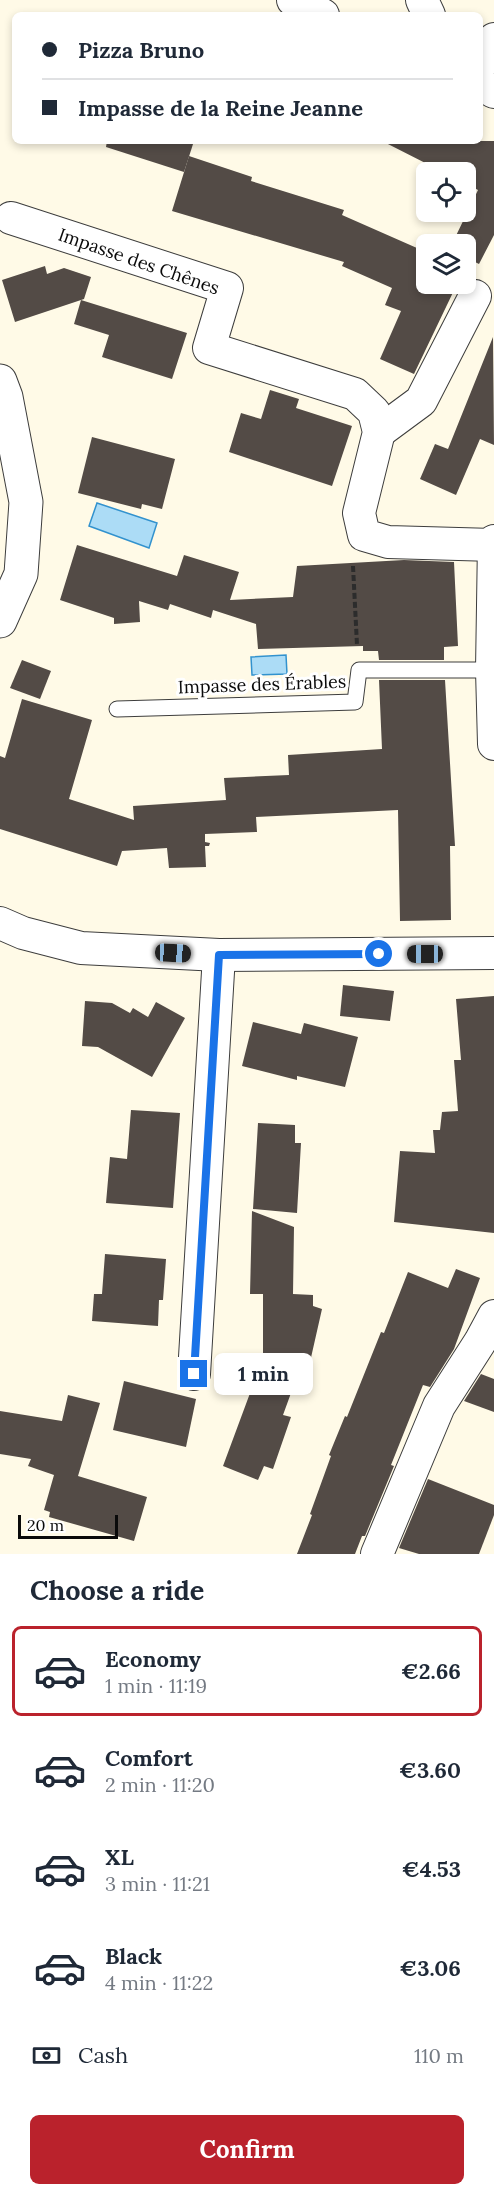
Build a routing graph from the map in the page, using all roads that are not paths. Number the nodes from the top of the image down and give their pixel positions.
1 (293, 0) edge
2 (316, 12) edge
3 (494, 39) edge
4 (483, 59) edge
5 (11, 218) dead end
6 (475, 296) dead end
7 (0, 381) edge
8 (379, 432) junction
9 (494, 543) edge
10 (0, 621) edge
11 (493, 670) edge
12 (117, 709) dead end
13 (494, 744) edge
14 (0, 923) edge
15 (494, 953) edge
16 (219, 955) junction
17 (494, 1316) edge
18 (194, 1374) dead end
19 (377, 1554) edge

1 - 2 street
3 - 4 street
5 - 8 street, Impasse des Chênes
6 - 8 street
7 - 10 street
8 - 9 street
9 - 11 street
11 - 12 lane, Impasse des Érables
11 - 13 street
14 - 16 street
15 - 16 street
16 - 18 street
17 - 19 street

